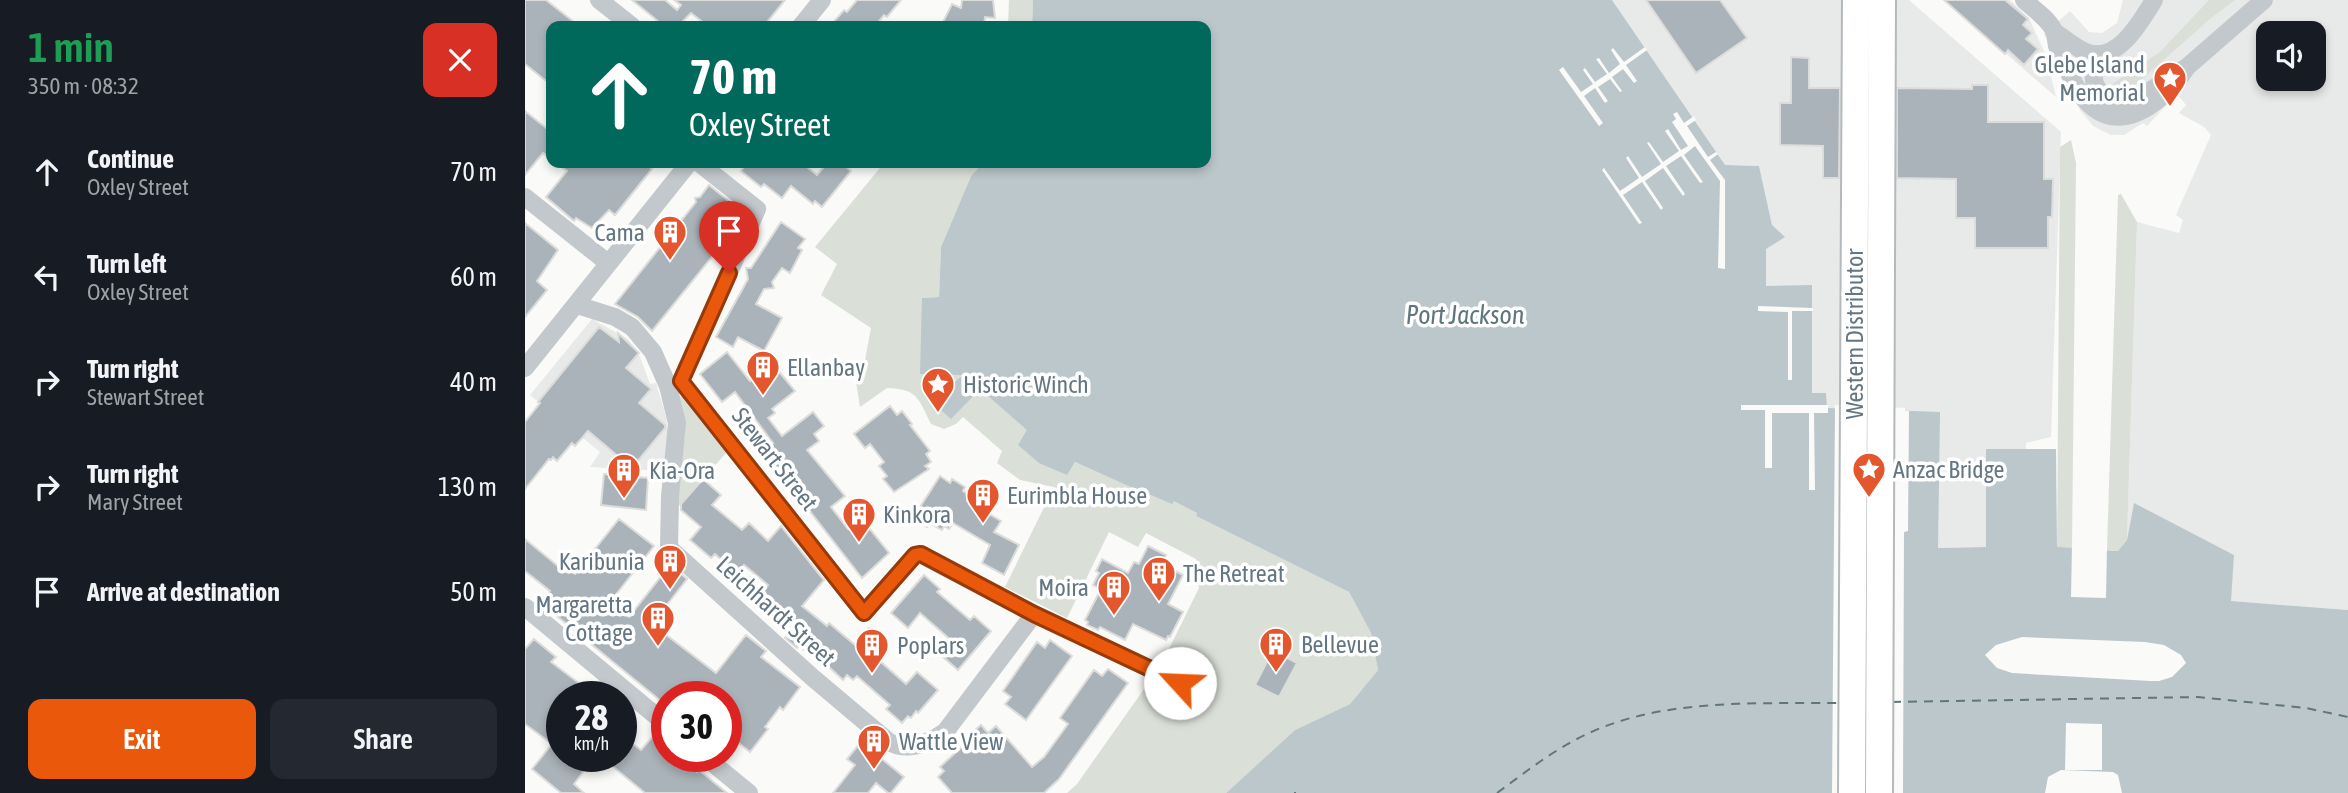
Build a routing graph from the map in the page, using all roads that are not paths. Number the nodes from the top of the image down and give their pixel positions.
1 (599, 0) edge
2 (822, 0) edge
3 (1856, 0) edge
4 (1882, 0) edge
5 (2024, 0) edge
6 (2154, 0) edge
7 (2264, 0) edge
8 (626, 21) edge
9 (805, 21) edge
10 (2054, 32) junction
11 (2105, 54) junction
12 (2187, 67) junction
13 (685, 168) edge
14 (705, 168) edge
15 (525, 197) edge
16 (608, 263) junction
17 (577, 305) junction
18 (525, 368) edge
19 (675, 384) junction
20 (525, 607) edge
21 (1034, 614) junction
22 (1180, 683) dead end
23 (651, 712) edge
24 (723, 772) edge
25 (749, 793) edge
26 (1852, 793) edge
27 (1879, 793) edge

1 - 8 street
2 - 9 street
3 - 26 highway, Western Distributor
4 - 27 highway, Western Distributor
5 - 10 street
6 - 11 street
7 - 12 street
10 - 11 street
10 - 12 street
11 - 12 street
13 - 16 street
14 - 19 street
15 - 16 street
16 - 17 street
17 - 18 street
17 - 19 street, Leichhardt Street
19 - 21 street, Stewart Street
19 - 21 street, Leichhardt Street
20 - 23 street
21 - 22 street
24 - 25 street

